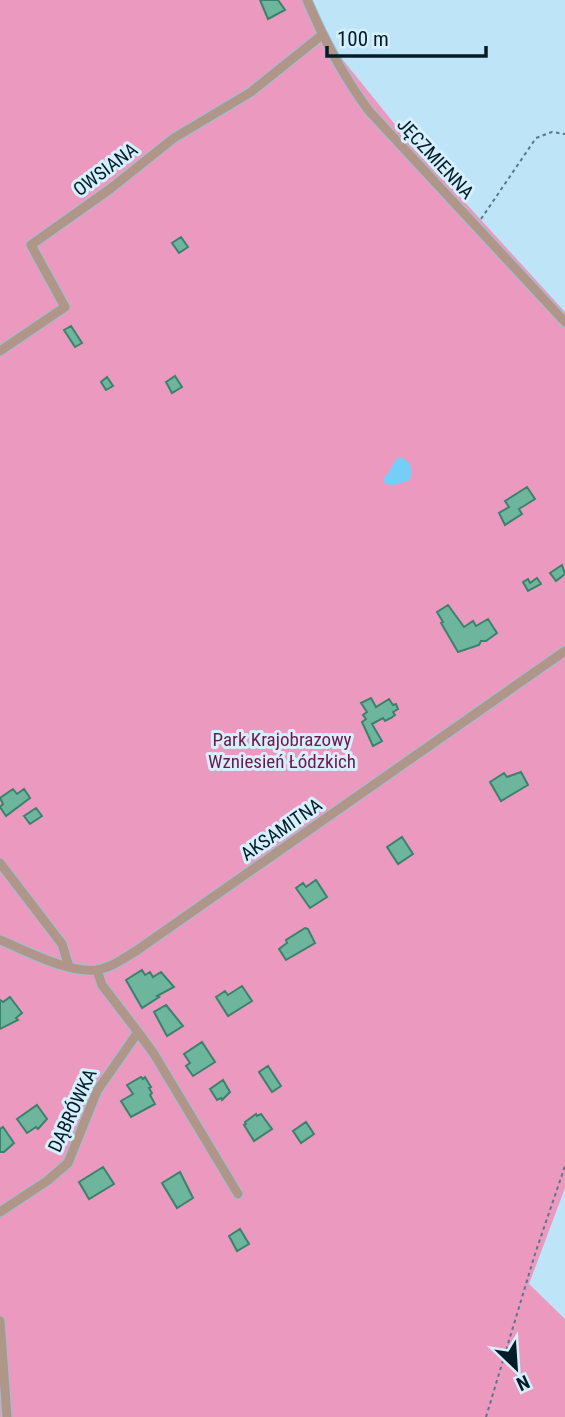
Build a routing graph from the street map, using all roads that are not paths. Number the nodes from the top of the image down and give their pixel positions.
1 (307, 0) edge
2 (322, 35) junction
3 (565, 322) edge
4 (0, 351) edge
5 (565, 651) edge
6 (0, 863) edge
7 (0, 940) edge
8 (69, 967) junction
9 (97, 970) junction
10 (138, 1032) junction
11 (238, 1194) dead end
12 (0, 1212) edge
13 (0, 1321) edge
14 (7, 1417) edge

1 - 2 street, JĘCZMIENNA
2 - 3 street, JĘCZMIENNA
2 - 4 street, OWSIANA
5 - 9 street, AKSAMITNA
6 - 8 street
7 - 8 street
8 - 9 street
9 - 10 street
10 - 11 street
10 - 12 street, DĄBRÓWKA
13 - 14 street

